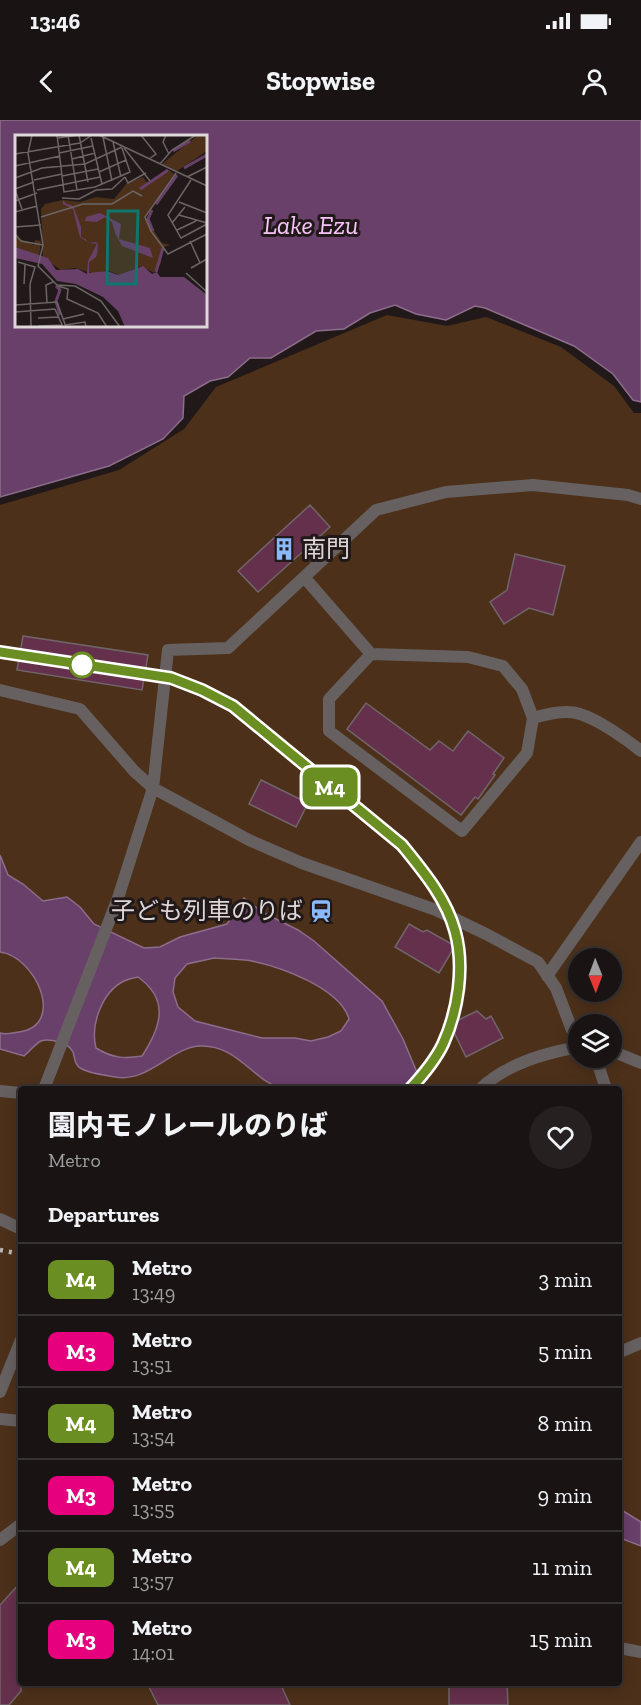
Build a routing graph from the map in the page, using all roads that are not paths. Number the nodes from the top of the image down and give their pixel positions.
1 (641, 499) edge
2 (304, 577) junction
3 (371, 654) junction
4 (0, 690) edge
5 (533, 718) junction
6 (641, 751) edge
7 (153, 788) junction
8 (641, 842) edge
9 (547, 976) junction
10 (568, 1020) edge
11 (568, 1049) edge
12 (622, 1055) edge
13 (641, 1063) edge
14 (599, 1068) edge
15 (45, 1086) edge
16 (484, 1086) edge
17 (605, 1086) edge
18 (0, 1091) edge
19 (18, 1093) edge
20 (0, 1219) edge
21 (18, 1228) edge
22 (641, 1343) edge
23 (18, 1347) edge
24 (622, 1351) edge
25 (0, 1392) edge
26 (0, 1419) edge
27 (18, 1421) edge
28 (18, 1526) edge
29 (0, 1540) edge
30 (622, 1648) edge
31 (641, 1652) edge

1 - 2 lane
2 - 3 lane
2 - 7 lane
3 - 5 lane
3 - 5 lane
4 - 7 lane
5 - 6 lane
7 - 9 lane
7 - 15 lane
8 - 9 lane
9 - 10 lane
11 - 16 lane
12 - 13 lane
14 - 17 lane
18 - 19 lane
20 - 21 lane
22 - 24 lane
23 - 25 lane
26 - 27 lane
28 - 29 lane
30 - 31 lane

